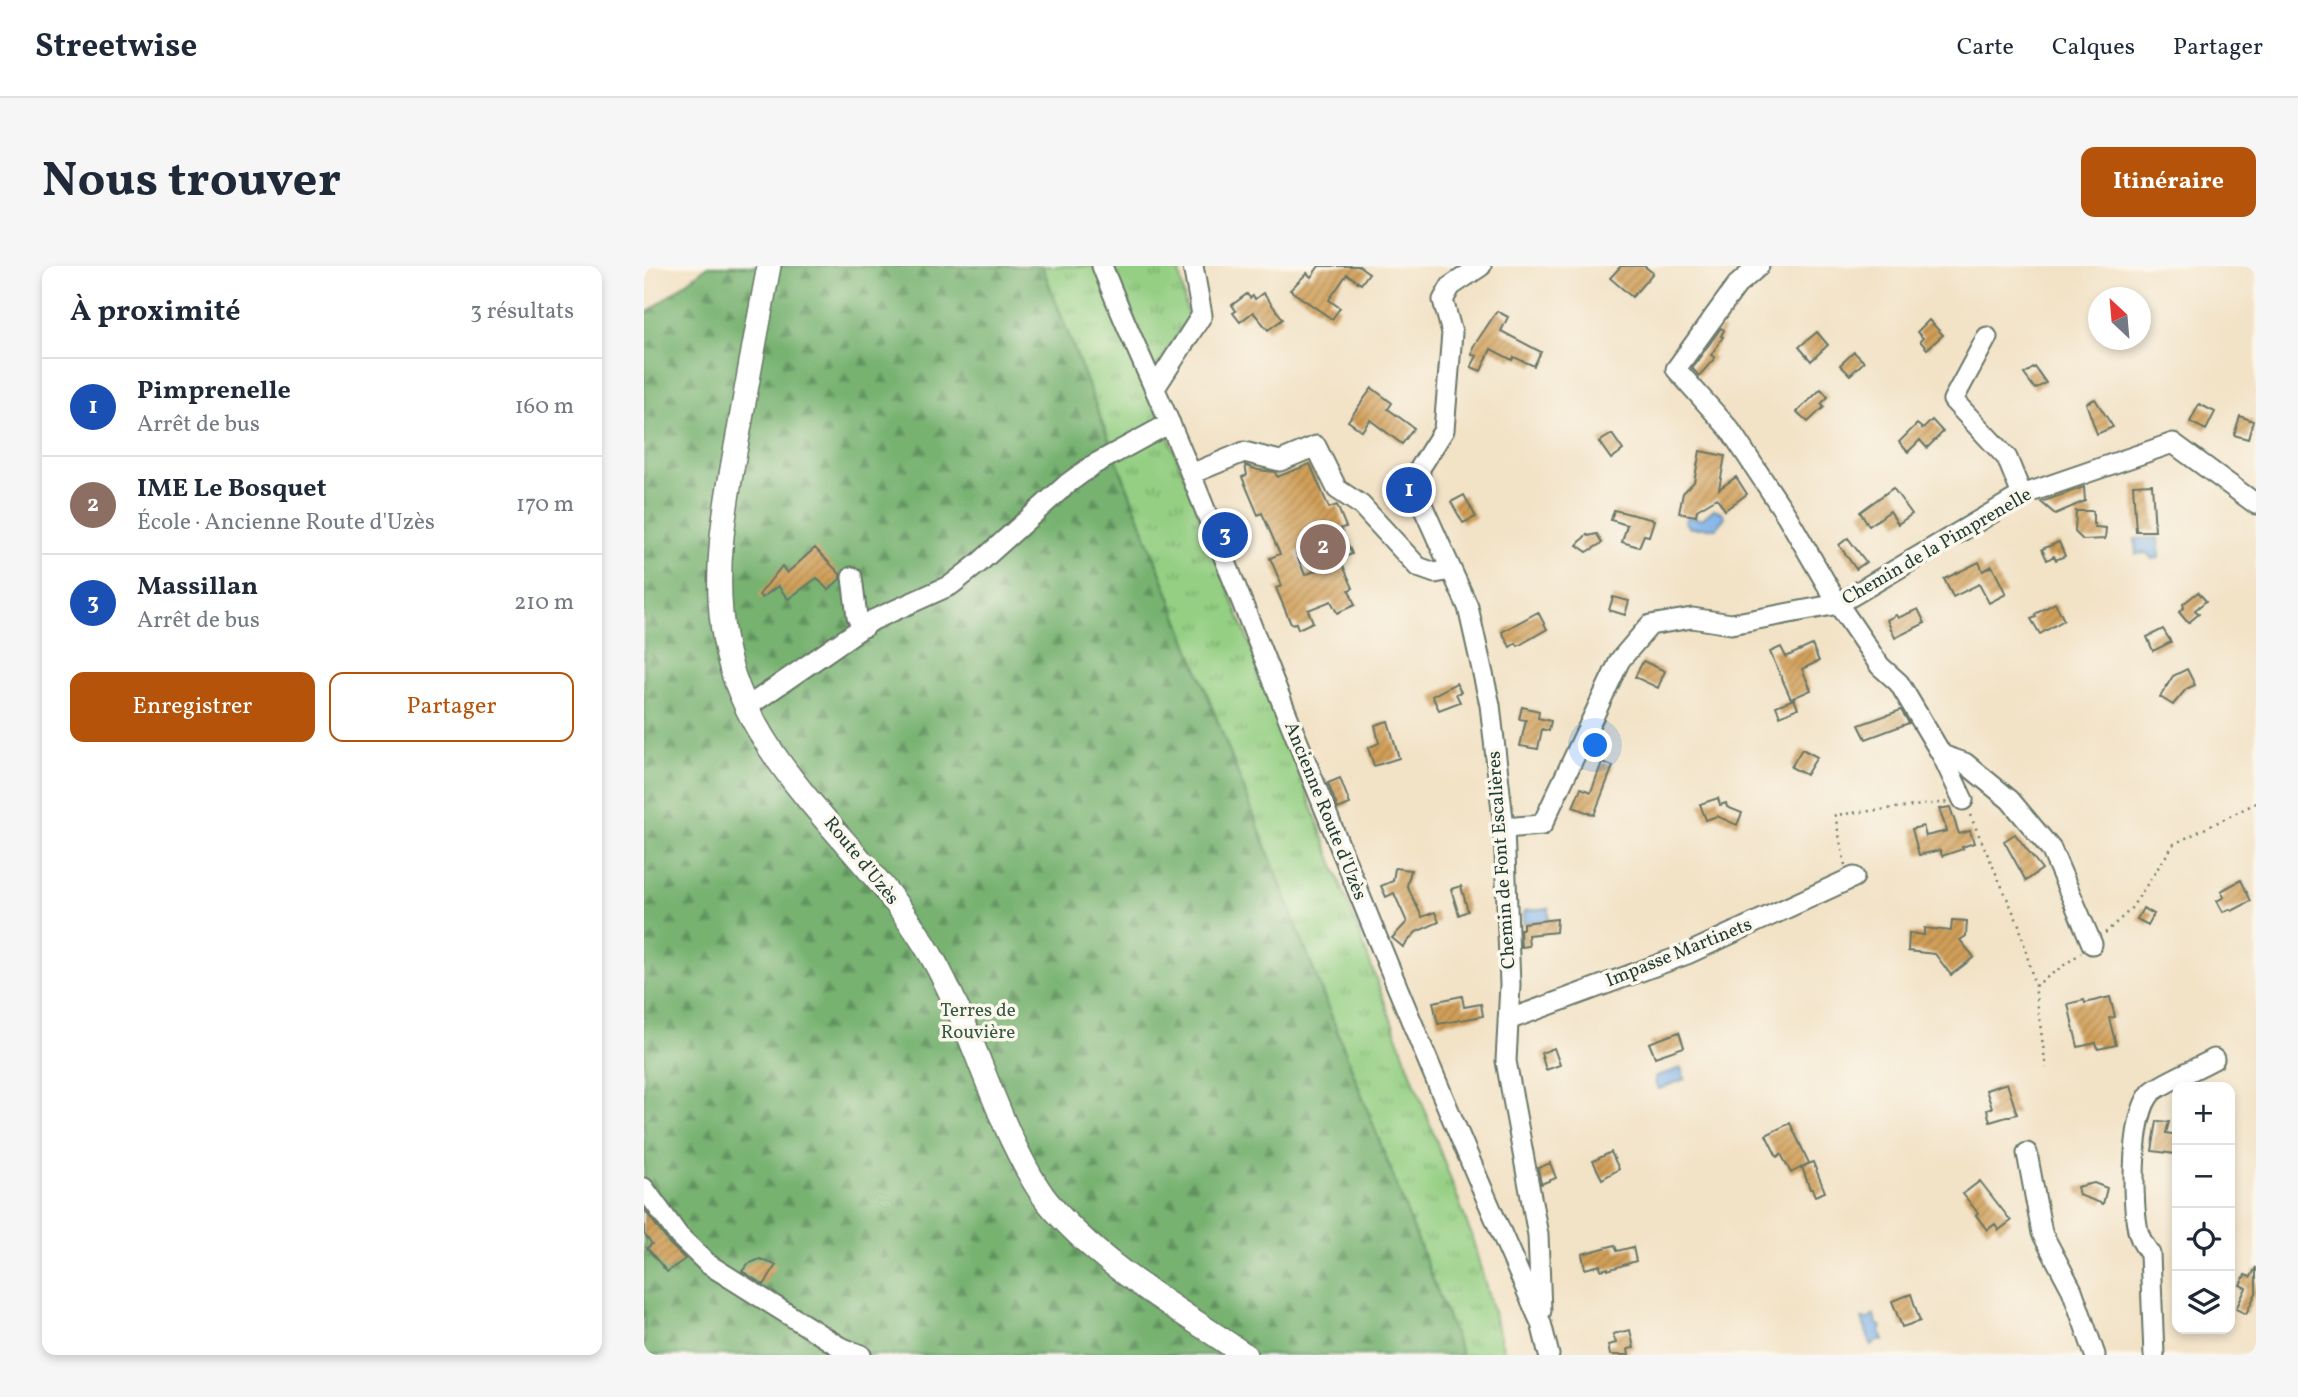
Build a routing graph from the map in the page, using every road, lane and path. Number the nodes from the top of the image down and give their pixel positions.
1 (769, 266) edge
2 (1102, 266) edge
3 (1194, 266) edge
4 (1481, 266) edge
5 (1759, 266) edge
6 (1987, 337) dead end
7 (1154, 388) junction
8 (1170, 423) junction
9 (1191, 474) junction
10 (2022, 495) junction
11 (2256, 504) edge
12 (1451, 570) junction
13 (852, 577) dead end
14 (1838, 604) junction
15 (864, 627) junction
16 (747, 707) junction
17 (1942, 755) junction
18 (1963, 800) junction
19 (2256, 803) edge
20 (1504, 828) junction
21 (1851, 878) joint
22 (2092, 944) junction
23 (2035, 986) junction
24 (1508, 1020) junction
25 (2214, 1059) dead end
26 (2046, 1068) dead end
27 (2027, 1153) dead end
28 (644, 1188) edge
29 (1541, 1323) junction
30 (861, 1355) edge
31 (1245, 1355) edge
32 (1549, 1355) edge
33 (2095, 1355) edge
34 (2154, 1355) edge

1 - 16 main road, Route d'Uzès
2 - 7 street, Ancienne Route d'Uzès
3 - 7 street
4 - 12 street, Chemin de Font Escalières
5 - 14 street
6 - 10 street
7 - 8 street, Ancienne Route d'Uzès
8 - 9 street, Ancienne Route d'Uzès
8 - 15 street
9 - 12 street
9 - 29 street, Ancienne Route d'Uzès
10 - 11 street, Chemin de la Pimprenelle
10 - 14 street, Chemin de la Pimprenelle
12 - 20 street, Chemin de Font Escalières
13 - 15 street
14 - 17 street
14 - 20 street, Chemin de la Pimprenelle
15 - 16 street
16 - 31 main road, Route d'Uzès
17 - 18 street
17 - 22 street
18 - 21 path
18 - 23 path
19 - 22 path
20 - 24 street, Chemin de Font Escalières
21 - 24 street, Impasse Martinets
22 - 23 path
23 - 26 path
24 - 29 street, Chemin de Font Escalières
25 - 34 street
27 - 33 street
28 - 30 street
29 - 32 street, Ancienne Route d'Uzès

